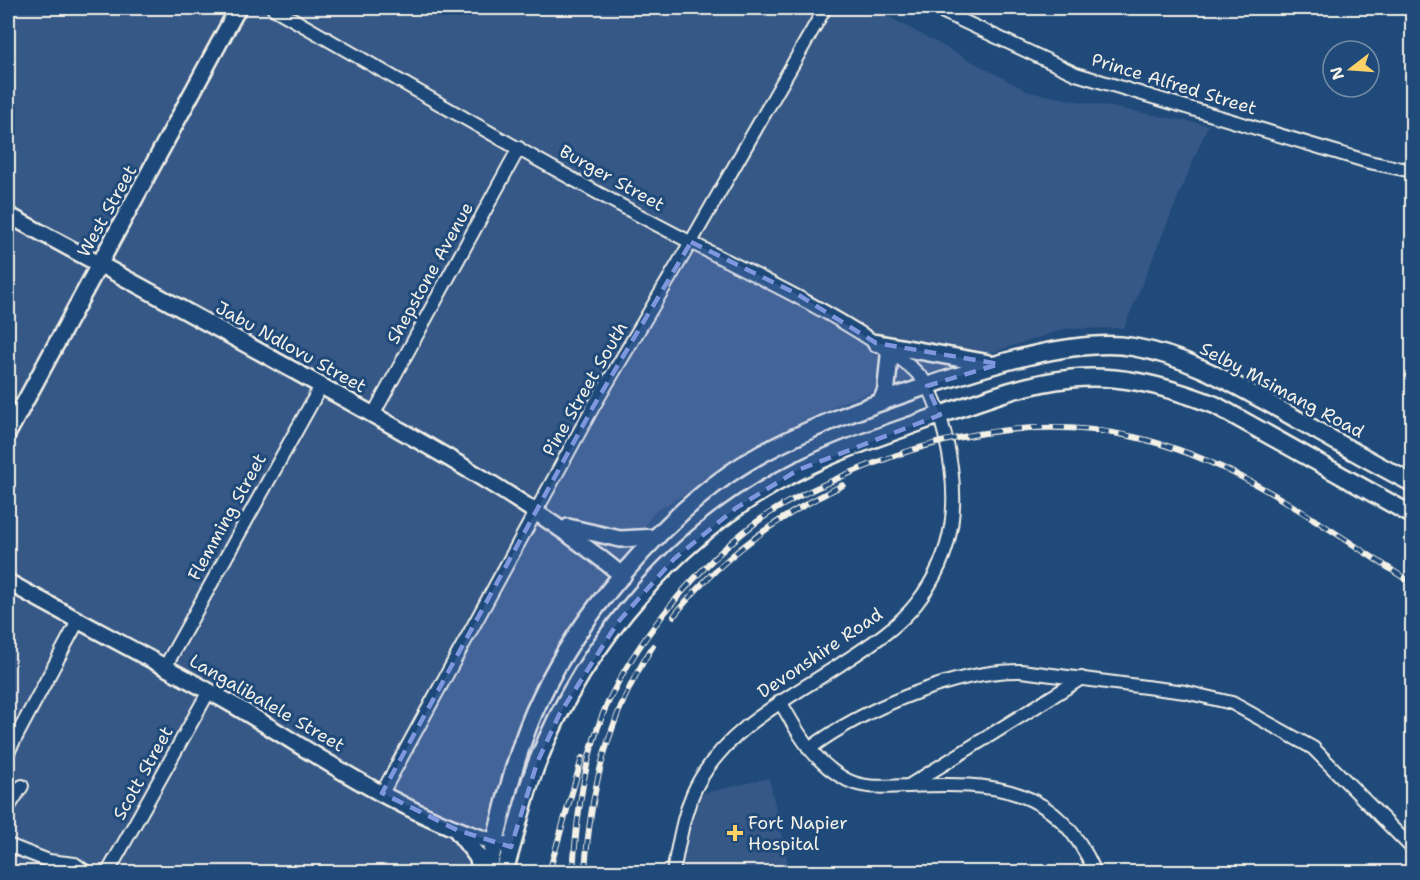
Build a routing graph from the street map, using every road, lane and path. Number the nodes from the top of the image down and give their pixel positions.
1 (238, 8) edge
2 (273, 8) edge
3 (825, 8) edge
4 (935, 8) edge
5 (519, 148) junction
6 (1413, 171) edge
7 (8, 215) edge
8 (692, 242) junction
9 (100, 264) junction
10 (883, 347) junction
11 (999, 364) junction
12 (321, 386) junction
13 (927, 386) junction
14 (881, 402) junction
15 (373, 415) junction
16 (940, 415) junction
17 (8, 433) edge
18 (1413, 483) edge
19 (536, 512) junction
20 (1413, 515) edge
21 (551, 521) junction
22 (657, 537) junction
23 (623, 576) junction
24 (8, 582) edge
25 (78, 621) junction
26 (165, 667) junction
27 (1082, 678) junction
28 (209, 691) junction
29 (780, 701) junction
30 (808, 749) junction
31 (8, 752) edge
32 (22, 786) dead end
33 (909, 786) junction
34 (382, 793) junction
35 (8, 808) edge
36 (457, 830) junction
37 (8, 845) edge
38 (503, 845) junction
39 (1413, 848) edge
40 (86, 873) edge
41 (108, 873) edge
42 (485, 873) edge
43 (504, 873) edge
44 (672, 873) edge
45 (1095, 873) edge

1 - 9 street, West Street
2 - 5 street, Burger Street
3 - 8 street, Pine Street South
4 - 6 street, Prince Alfred Street
5 - 8 street, Burger Street
5 - 15 street, Shepstone Avenue
7 - 9 street, Jabu Ndlovu Street
8 - 10 street, Burger Street
8 - 19 street, Pine Street South
9 - 12 street, Jabu Ndlovu Street
9 - 17 street, West Street
10 - 11 main road
10 - 13 street, Burger Street
10 - 14 main road
11 - 13 main road, Selby Msimang Road
11 - 18 main road, Selby Msimang Road
12 - 15 street, Jabu Ndlovu Street
12 - 26 street, Flemming Street
13 - 14 main road, Selby Msimang Road
13 - 16 street, Devonshire Road
14 - 22 main road, Selby Msimang Road
15 - 19 street, Jabu Ndlovu Street
16 - 20 main road, Selby Msimang Road
16 - 29 street, Devonshire Road
16 - 38 main road, Selby Msimang Road
19 - 21 street, Jabu Ndlovu Street
19 - 34 street, Pine Street South
21 - 22 street, Jabu Ndlovu Street
21 - 23 street, Jabu Ndlovu Street
22 - 23 main road, Selby Msimang Road
23 - 38 main road, Selby Msimang Road
24 - 25 street, Langalibalele Street
25 - 26 street, Langalibalele Street
25 - 31 street
26 - 28 street, Langalibalele Street
27 - 30 street
27 - 33 street
27 - 39 street
28 - 34 street, Langalibalele Street
28 - 41 street, Scott Street
29 - 30 street
29 - 44 street, Devonshire Road
30 - 33 street
32 - 35 street
33 - 45 street
34 - 36 street, Langalibalele Street
36 - 38 street, Langalibalele Street
36 - 42 main road
37 - 40 street
38 - 42 main road, Selby Msimang Road
38 - 43 main road, Selby Msimang Road

